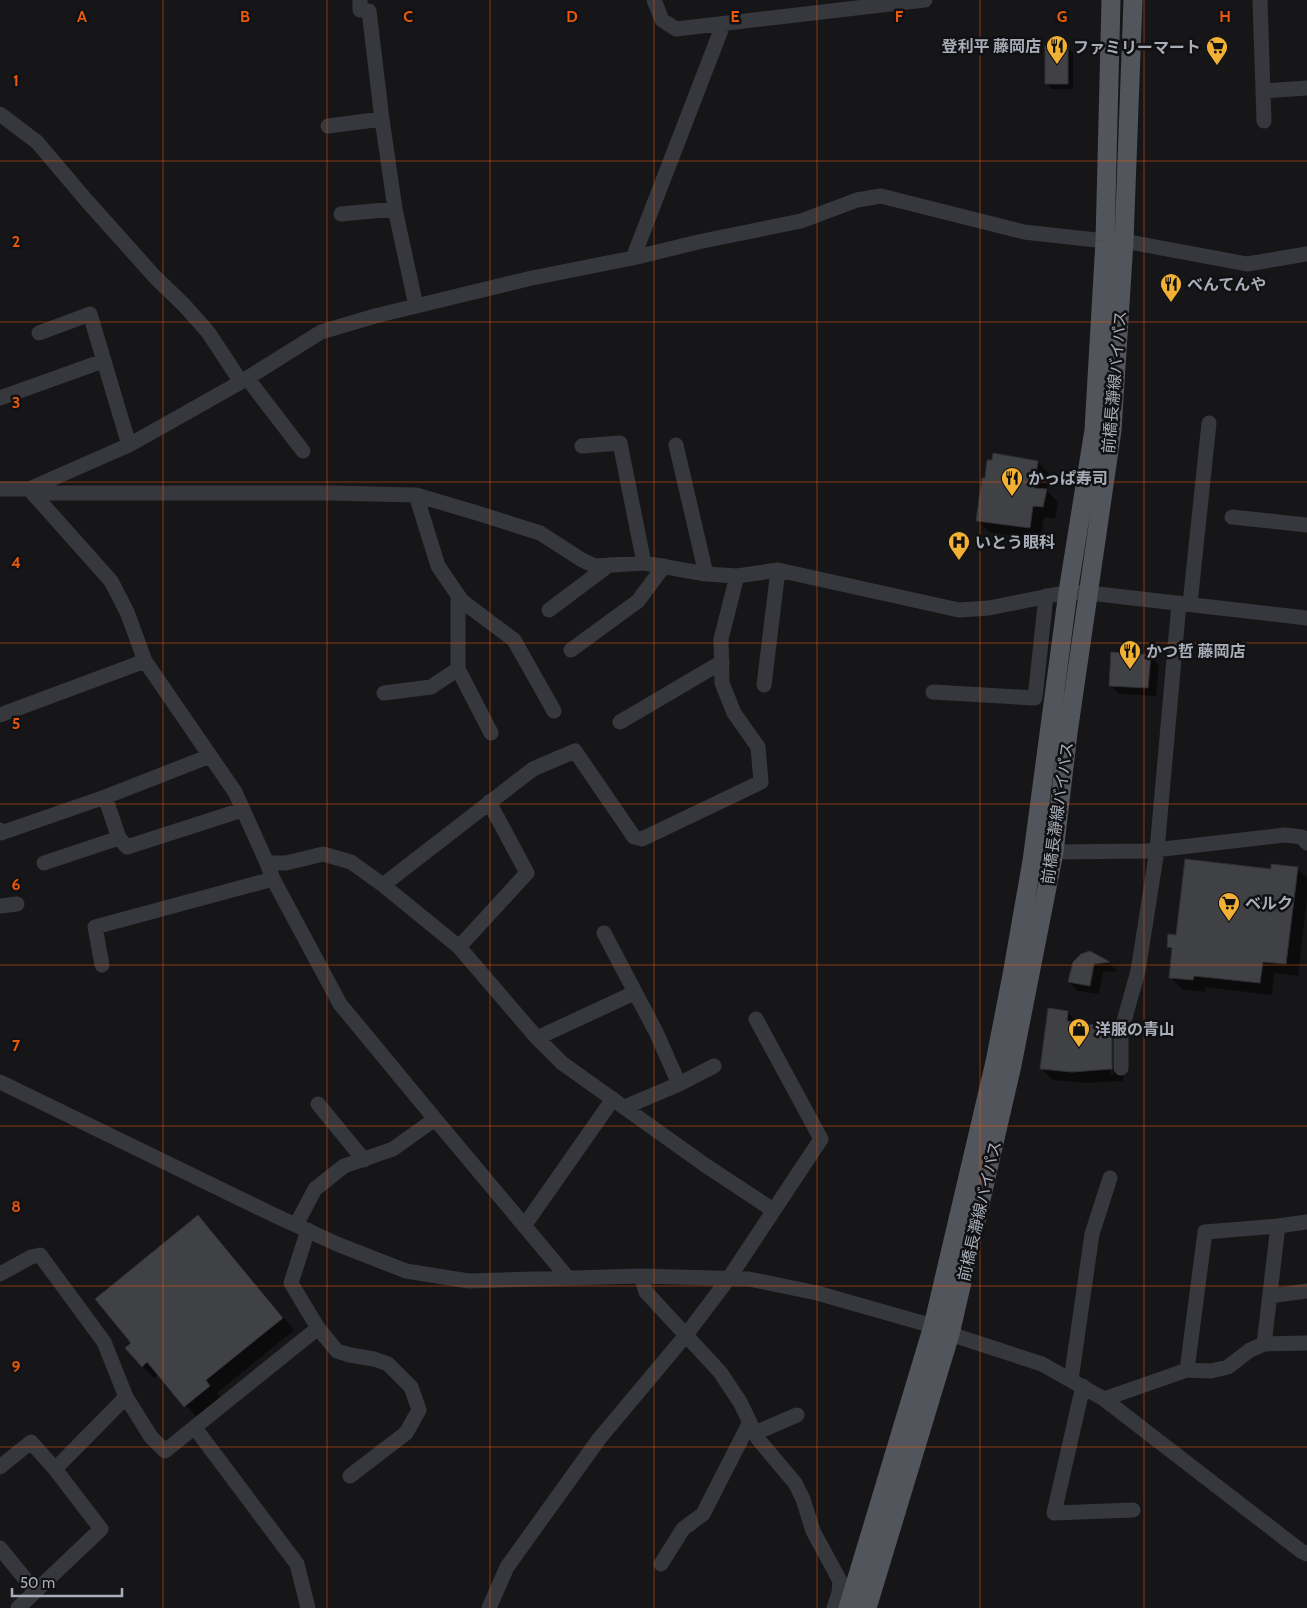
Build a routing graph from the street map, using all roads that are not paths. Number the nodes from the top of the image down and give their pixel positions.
1 (654, 0) edge
2 (924, 0) edge
3 (1111, 0) edge
4 (1132, 0) edge
5 (1260, 0) edge
6 (363, 7) edge
7 (723, 24) junction
8 (1307, 88) edge
9 (1264, 90) junction
10 (0, 114) edge
11 (382, 119) junction
12 (1264, 121) dead end
13 (328, 126) dead end
14 (395, 209) junction
15 (341, 214) dead end
16 (1105, 241) junction
17 (1124, 241) junction
18 (1307, 254) edge
19 (633, 258) junction
20 (416, 306) junction
21 (40, 333) dead end
22 (103, 361) junction
23 (244, 380) junction
24 (0, 398) edge
25 (1209, 423) dead end
26 (129, 445) junction
27 (676, 445) dead end
28 (582, 446) dead end
29 (303, 451) dead end
30 (0, 489) edge
31 (29, 489) junction
32 (416, 495) junction
33 (1232, 517) dead end
34 (1307, 525) edge
35 (644, 563) junction
36 (609, 565) junction
37 (664, 566) junction
38 (778, 570) junction
39 (706, 574) junction
40 (737, 576) junction
41 (1068, 592) junction
42 (1089, 593) junction
43 (458, 595) junction
44 (1046, 596) junction
45 (1185, 603) junction
46 (549, 610) dead end
47 (1307, 618) edge
48 (571, 650) dead end
49 (146, 660) junction
50 (722, 662) junction
51 (458, 669) junction
52 (764, 686) dead end
53 (933, 692) dead end
54 (384, 693) dead end
55 (554, 711) dead end
56 (0, 715) edge
57 (620, 722) dead end
58 (491, 733) dead end
59 (210, 756) junction
60 (105, 797) junction
61 (489, 802) junction
62 (242, 810) junction
63 (0, 830) edge
64 (118, 838) junction
65 (1307, 843) edge
66 (1157, 850) junction
67 (1054, 852) junction
68 (44, 863) dead end
69 (267, 863) junction
70 (273, 879) junction
71 (384, 885) junction
72 (17, 904) dead end
73 (0, 906) edge
74 (604, 933) dead end
75 (459, 947) junction
76 (102, 965) dead end
77 (634, 992) junction
78 (756, 1019) dead end
79 (537, 1038) junction
80 (714, 1066) dead end
81 (1121, 1068) dead end
82 (0, 1082) edge
83 (679, 1084) junction
84 (619, 1103) junction
85 (318, 1104) dead end
86 (435, 1119) junction
87 (364, 1160) junction
88 (1110, 1178) dead end
89 (773, 1210) junction
90 (1307, 1222) edge
91 (524, 1226) junction
92 (1278, 1226) junction
93 (302, 1228) junction
94 (0, 1274) edge
95 (641, 1276) junction
96 (568, 1278) junction
97 (729, 1278) junction
98 (1307, 1291) edge
99 (1270, 1296) junction
100 (933, 1326) junction
101 (318, 1328) junction
102 (950, 1334) junction
103 (686, 1335) junction
104 (1307, 1343) edge
105 (1264, 1344) junction
106 (1187, 1370) junction
107 (1077, 1383) junction
108 (126, 1397) junction
109 (1104, 1399) junction
110 (797, 1415) dead end
111 (752, 1427) junction
112 (195, 1428) junction
113 (0, 1467) edge
114 (55, 1469) junction
115 (350, 1476) dead end
116 (1133, 1510) dead end
117 (0, 1548) edge
118 (1307, 1554) edge
119 (661, 1564) dead end
120 (35, 1591) junction
121 (18, 1608) edge
122 (308, 1608) edge
123 (489, 1608) edge
124 (834, 1608) edge
125 (848, 1608) edge
126 (867, 1608) edge

1 - 7 street
2 - 7 street
3 - 16 main road, 前橋長瀞線バイパス
4 - 17 main road, 前橋長瀞線バイパス
5 - 9 street
6 - 11 street
7 - 19 street
8 - 9 street
9 - 12 street
10 - 23 street
11 - 13 street
11 - 14 street
14 - 15 street
14 - 20 street
16 - 19 street
16 - 41 main road, 前橋長瀞線バイパス
17 - 18 street
17 - 42 main road, 前橋長瀞線バイパス
19 - 20 street
20 - 23 street
21 - 22 street
22 - 24 street
22 - 26 street
23 - 26 street
23 - 29 street
25 - 45 street
26 - 31 street
27 - 39 street
28 - 35 street
30 - 31 street
31 - 32 street
31 - 49 street
32 - 36 street
32 - 43 street
33 - 34 street
35 - 36 street
35 - 37 street
36 - 46 street
37 - 39 street
37 - 48 street
38 - 40 street
38 - 44 street
38 - 52 street
39 - 40 street
40 - 50 street
41 - 42 street
41 - 44 street
41 - 100 main road, 前橋長瀞線バイパス
42 - 45 street
42 - 67 main road, 前橋長瀞線バイパス
43 - 51 street
43 - 55 street
44 - 53 street
45 - 47 street
45 - 66 street
49 - 56 street
49 - 59 street
50 - 57 street
50 - 61 street
51 - 54 street
51 - 58 street
59 - 60 street
59 - 62 street
60 - 63 street
60 - 64 street
61 - 71 street
61 - 75 street
62 - 64 street
62 - 69 street
64 - 68 street
65 - 66 street
66 - 67 street
66 - 81 street
67 - 102 main road, 前橋長瀞線バイパス
69 - 70 street
69 - 71 street
70 - 76 street
70 - 86 street
71 - 75 street
72 - 73 street
74 - 77 street
75 - 79 street
77 - 79 street
77 - 83 street
78 - 89 street
79 - 84 street
80 - 83 street
82 - 93 street
83 - 84 street
84 - 89 street
84 - 91 street
85 - 87 street
86 - 87 street
86 - 91 street
87 - 93 street
88 - 107 street
89 - 97 street
90 - 92 street
91 - 96 street
92 - 99 street
92 - 106 street
93 - 96 street
93 - 101 street
94 - 108 street
95 - 96 street
95 - 97 street
95 - 103 street
97 - 100 street
97 - 103 street
98 - 99 street
99 - 105 street
100 - 102 street
100 - 125 main road, 前橋長瀞線バイパス
101 - 112 street
101 - 115 street
102 - 107 street
102 - 126 main road, 前橋長瀞線バイパス
103 - 111 street
103 - 123 street
104 - 105 street
105 - 106 street
106 - 109 street
107 - 109 street
107 - 116 street
108 - 112 street
108 - 114 street
109 - 118 street
110 - 111 street
111 - 119 street
111 - 124 street
112 - 122 street
113 - 114 street
114 - 120 street
117 - 120 street
120 - 121 street

